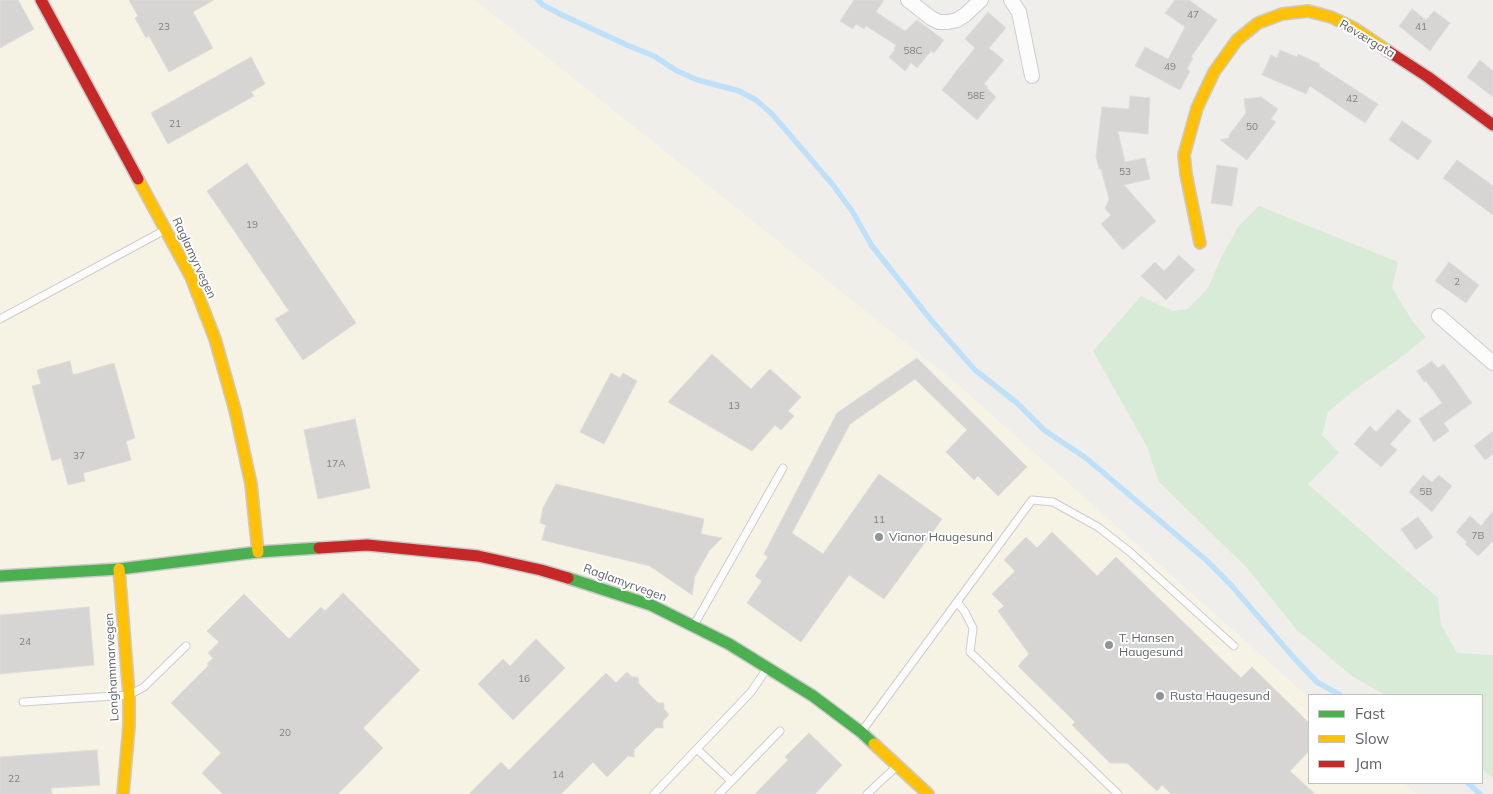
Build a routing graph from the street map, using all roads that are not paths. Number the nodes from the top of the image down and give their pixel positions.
1 (41, 0) edge
2 (908, 0) edge
3 (980, 0) edge
4 (1011, 0) edge
5 (1032, 76) dead end
6 (1493, 125) edge
7 (166, 229) junction
8 (1200, 243) dead end
9 (1439, 316) dead end
10 (0, 318) edge
11 (1493, 363) edge
12 (783, 468) dead end
13 (258, 552) junction
14 (119, 569) junction
15 (0, 576) edge
16 (957, 602) junction
17 (694, 625) junction
18 (186, 646) dead end
19 (1234, 646) dead end
20 (768, 667) junction
21 (129, 695) junction
22 (23, 702) dead end
23 (780, 732) dead end
24 (862, 732) junction
25 (697, 749) junction
26 (898, 766) junction
27 (731, 781) junction
28 (123, 794) edge
29 (654, 794) edge
30 (719, 794) edge
31 (867, 794) edge
32 (928, 794) edge
33 (1118, 794) edge

1 - 7 street, Raglamyrvegen
2 - 3 street
4 - 5 street
6 - 8 street, Røværgata
7 - 10 lane
7 - 13 street, Raglamyrvegen
9 - 11 street
12 - 17 lane
13 - 14 street, Raglamyrvegen
13 - 17 street, Raglamyrvegen
14 - 15 street, Raglamyrvegen
14 - 21 street, Longhammarvegen
16 - 19 lane
16 - 24 lane
16 - 33 lane
17 - 20 street, Raglamyrvegen
18 - 21 lane
20 - 24 street, Raglamyrvegen
20 - 25 lane
21 - 22 lane
21 - 28 street, Longhammarvegen
23 - 27 lane
24 - 26 street, Raglamyrvegen
25 - 27 lane
25 - 29 lane
26 - 31 lane
26 - 32 street, Raglamyrvegen
27 - 30 lane

